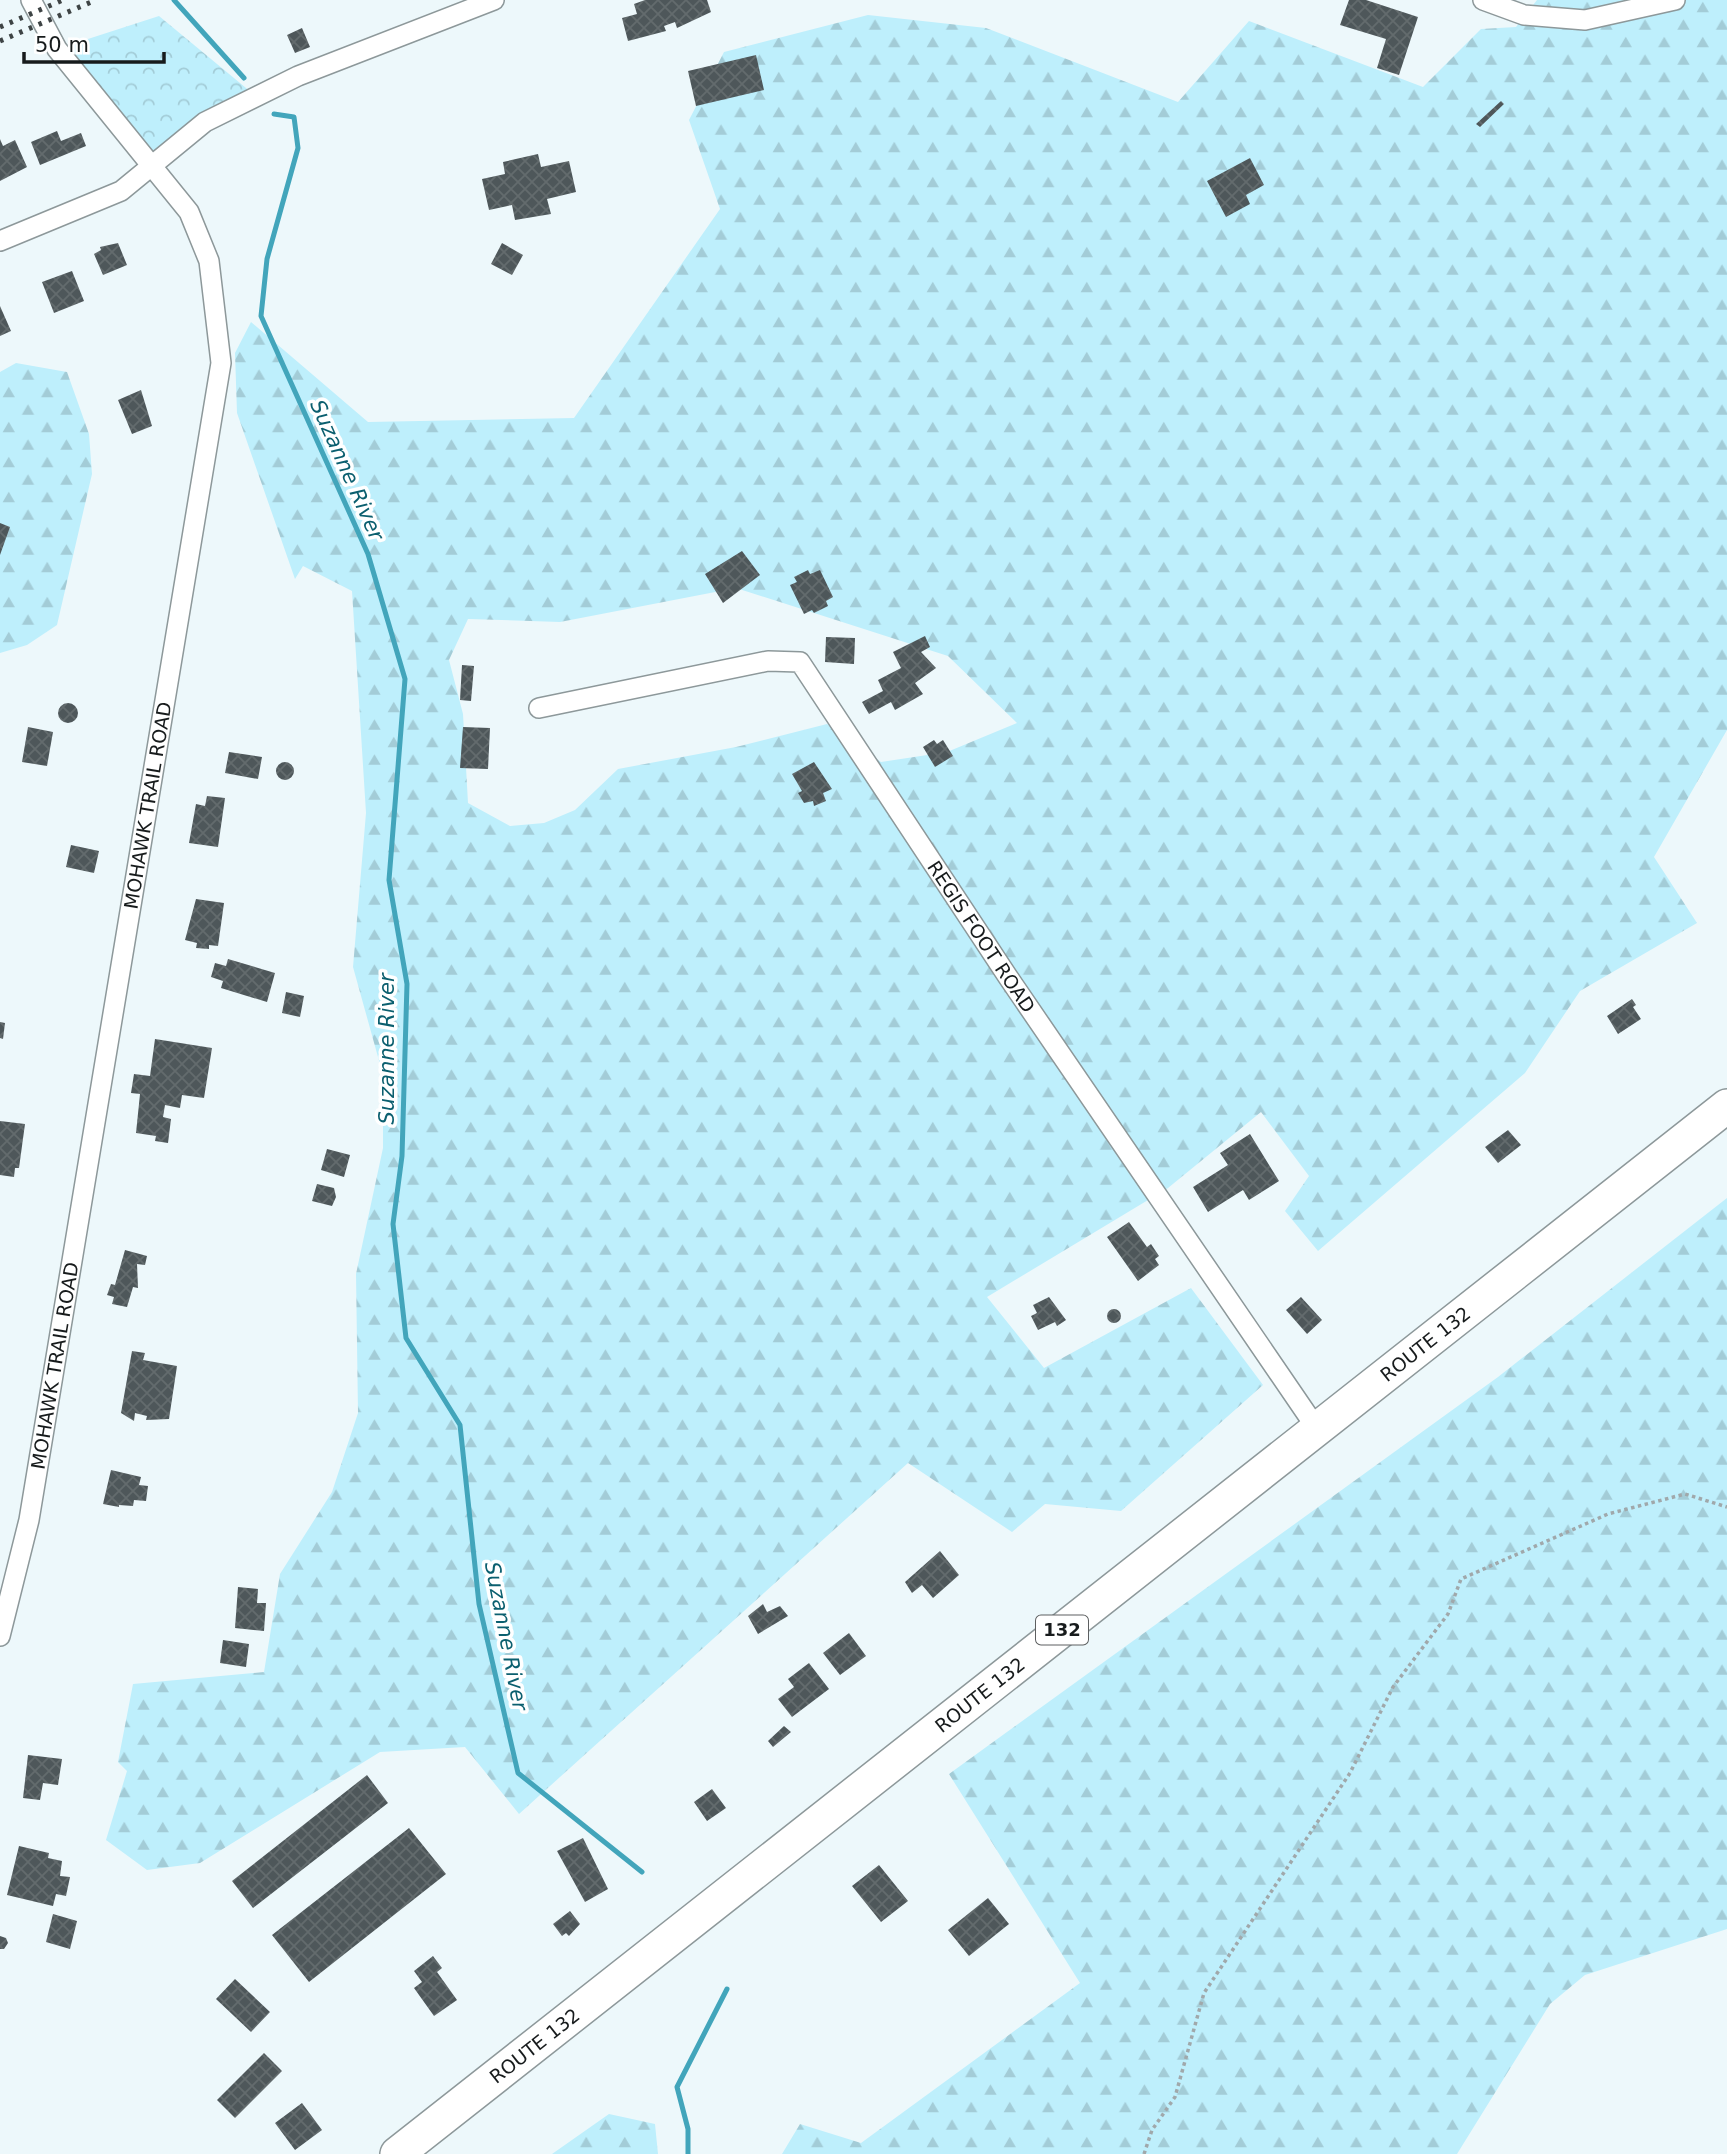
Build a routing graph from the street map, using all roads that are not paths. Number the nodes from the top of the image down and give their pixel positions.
1 (31, 0) edge
2 (494, 0) edge
3 (1483, 0) edge
4 (1675, 0) edge
5 (153, 166) junction
6 (0, 241) edge
7 (539, 708) dead end
8 (1727, 1105) edge
9 (1317, 1429) junction
10 (0, 1636) edge
11 (397, 2154) edge

1 - 5 street, MOHAWK TRAIL ROAD
2 - 5 street
3 - 4 street
5 - 6 street
5 - 10 street, MOHAWK TRAIL ROAD
7 - 9 street, REGIS FOOT ROAD
8 - 9 highway, ROUTE 132 / 132
9 - 11 highway, ROUTE 132 / 132

